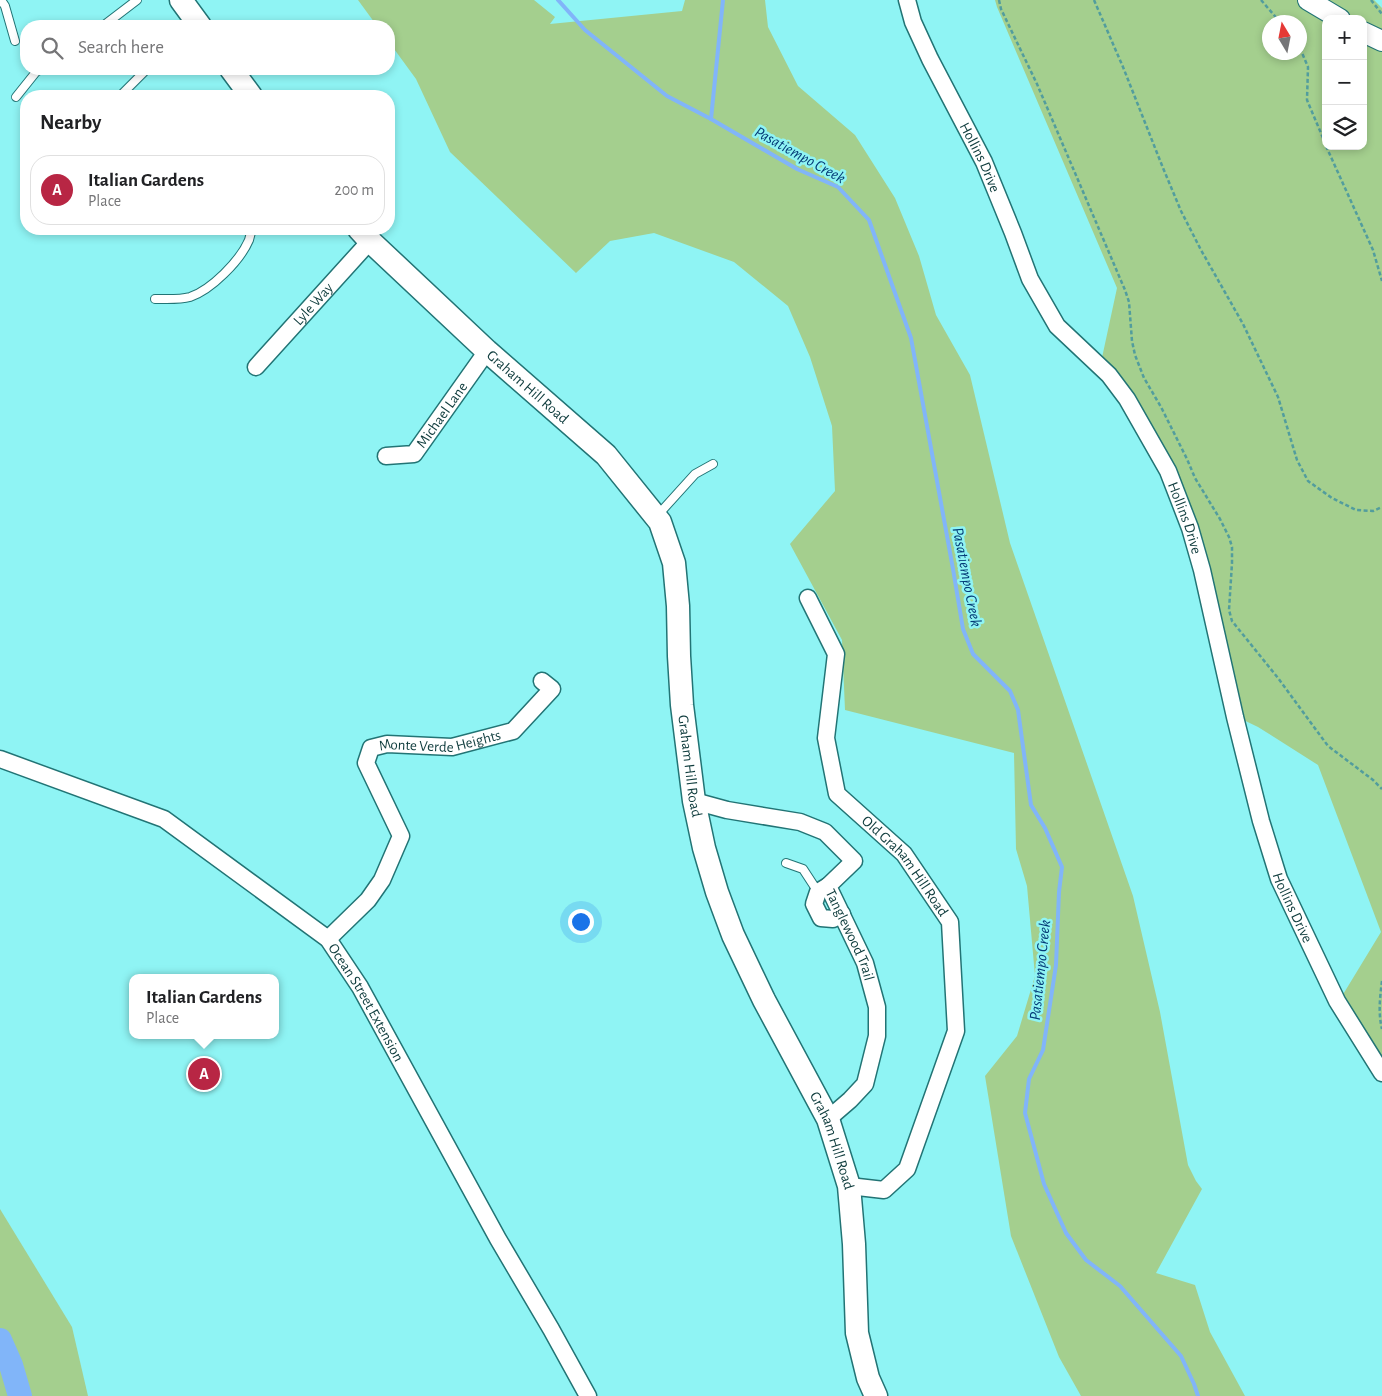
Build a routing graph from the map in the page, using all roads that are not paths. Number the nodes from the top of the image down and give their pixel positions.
1 (1, 0) edge
2 (136, 0) edge
3 (181, 0) edge
4 (907, 0) edge
5 (1308, 0) edge
6 (1333, 15) edge
7 (111, 20) edge
8 (193, 20) edge
9 (1367, 34) edge
10 (15, 41) dead end
11 (1382, 41) edge
12 (34, 75) edge
13 (141, 75) edge
14 (235, 75) edge
15 (22, 90) edge
16 (126, 90) edge
17 (247, 90) edge
18 (20, 92) edge
19 (16, 97) dead end
20 (250, 235) edge
21 (364, 235) edge
22 (155, 299) dead end
23 (487, 352) junction
24 (256, 367) dead end
25 (386, 456) dead end
26 (713, 464) dead end
27 (656, 518) junction
28 (808, 598) dead end
29 (542, 681) dead end
30 (0, 759) edge
31 (694, 801) junction
32 (786, 863) dead end
33 (823, 889) junction
34 (328, 939) junction
35 (1382, 1073) edge
36 (828, 1119) junction
37 (849, 1186) junction
38 (588, 1396) edge
39 (876, 1396) edge

1 - 10 lane
2 - 7 lane
3 - 8 main road
4 - 35 street, Hollins Drive
5 - 6 street
9 - 11 street
12 - 15 lane
13 - 16 lane
14 - 17 main road
18 - 19 lane
20 - 22 lane
21 - 23 main road, Graham Hill Road
21 - 24 street, Lyle Way
23 - 25 street, Michael Lane
23 - 27 main road, Graham Hill Road
26 - 27 lane
27 - 31 main road, Graham Hill Road
28 - 37 street, Old Graham Hill Road
29 - 34 street, Monte Verde Heights
30 - 34 street, Ocean Street Extension
31 - 33 street, Tanglewood Trail
31 - 36 main road, Graham Hill Road
32 - 33 lane
33 - 36 street, Tanglewood Trail
34 - 38 street, Ocean Street Extension
36 - 37 main road, Graham Hill Road
37 - 39 main road, Graham Hill Road

